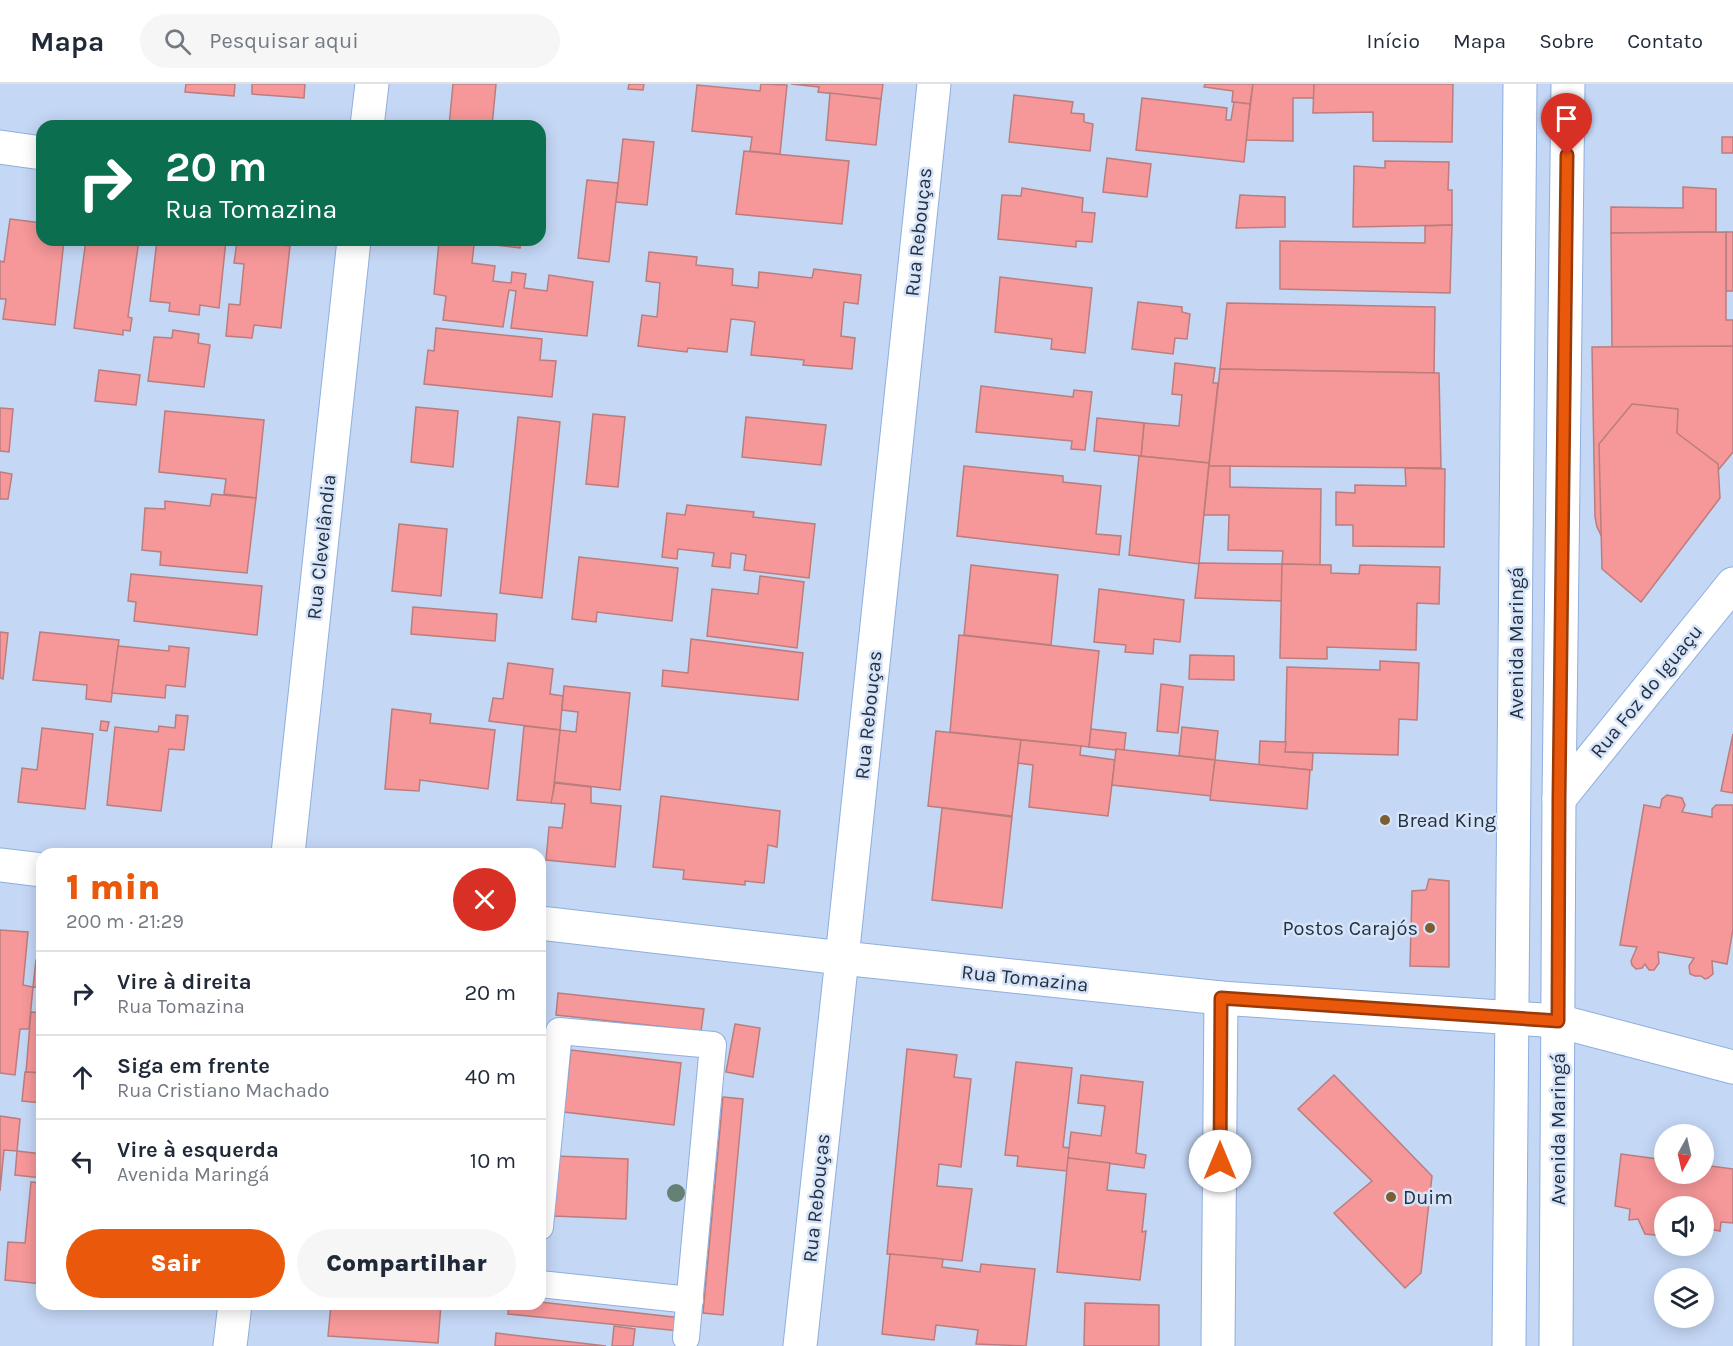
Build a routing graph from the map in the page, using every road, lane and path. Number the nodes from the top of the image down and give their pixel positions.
1 (372, 84) edge
2 (934, 84) edge
3 (1520, 84) edge
4 (1568, 84) edge
5 (368, 120) edge
6 (0, 147) edge
7 (36, 152) edge
8 (353, 246) edge
9 (1733, 584) edge
10 (1559, 799) junction
11 (289, 848) edge
12 (0, 865) edge
13 (36, 869) edge
14 (546, 924) edge
15 (842, 958) junction
16 (1221, 998) junction
17 (1512, 1018) junction
18 (1558, 1021) junction
19 (1733, 1067) edge
20 (546, 1162) edge
21 (546, 1285) edge
22 (690, 1300) junction
23 (234, 1310) edge
24 (686, 1338) dead end
25 (230, 1346) edge
26 (800, 1346) edge
27 (1218, 1346) edge
28 (1509, 1346) edge
29 (1556, 1346) edge

1 - 5 street
2 - 15 street, Rua Rebouças
3 - 17 street, Avenida Maringá
4 - 10 street, Avenida Maringá
6 - 7 street
8 - 11 street, Rua Clevelândia
9 - 10 street, Rua Foz do Iguaçu
10 - 18 street, Avenida Maringá
12 - 13 street
14 - 15 street, Rua Tomazina
15 - 16 street, Rua Tomazina
15 - 26 street, Rua Rebouças
16 - 17 street, Rua Tomazina
16 - 27 street
17 - 18 street, Rua Tomazina
17 - 28 street, Avenida Maringá
18 - 19 street, Rua Tomazina
18 - 29 street, Avenida Maringá
20 - 22 lane
21 - 22 lane
22 - 24 lane
23 - 25 street

